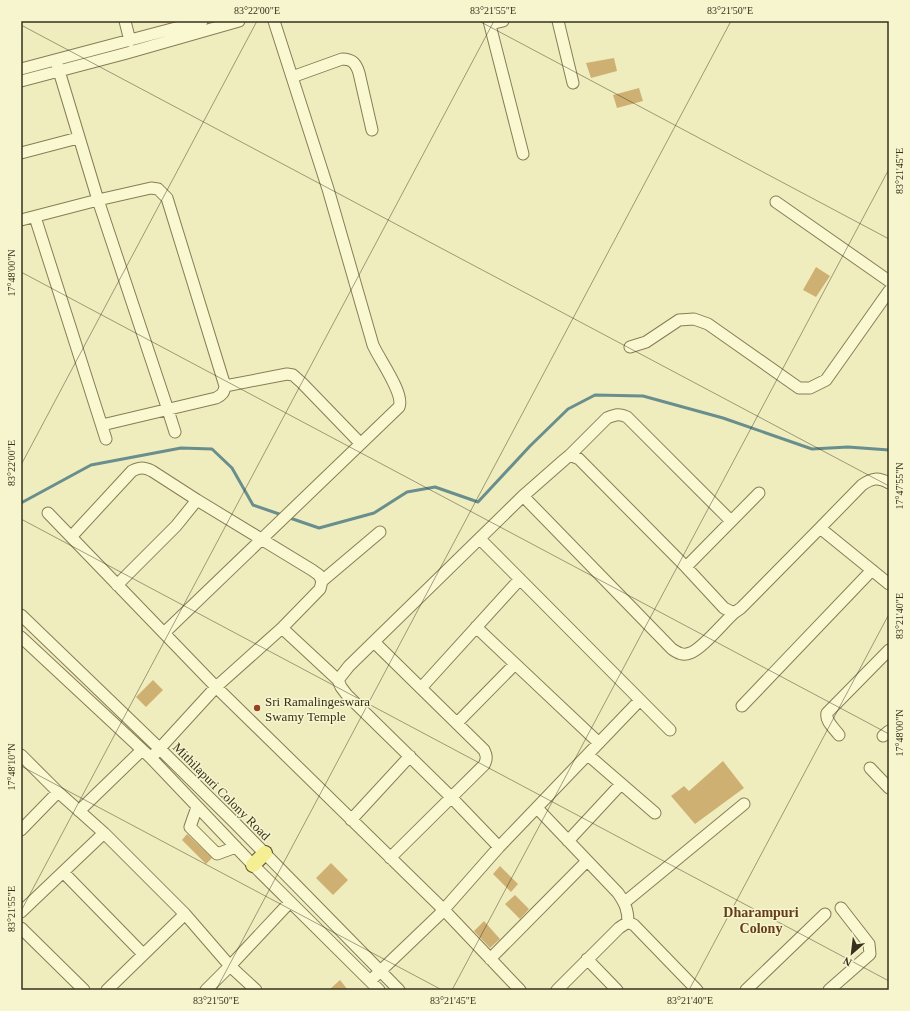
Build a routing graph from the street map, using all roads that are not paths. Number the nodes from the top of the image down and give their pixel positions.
1 (125, 21) edge
2 (198, 21) edge
3 (239, 21) edge
4 (274, 21) edge
5 (503, 21) edge
6 (558, 21) edge
7 (489, 23) edge
8 (130, 41) junction
9 (57, 66) junction
10 (21, 69) edge
11 (292, 77) junction
12 (21, 81) edge
13 (573, 83) dead end
14 (372, 130) dead end
15 (78, 138) junction
16 (21, 153) edge
17 (523, 154) dead end
18 (98, 200) junction
19 (776, 202) dead end
20 (35, 217) junction
21 (21, 220) edge
22 (889, 281) edge
23 (889, 291) edge
24 (630, 347) dead end
25 (225, 386) junction
26 (168, 410) junction
27 (102, 425) junction
28 (174, 432) dead end
29 (106, 438) dead end
30 (360, 443) junction
31 (570, 455) junction
32 (889, 483) edge
33 (759, 493) dead end
34 (523, 496) junction
35 (197, 500) junction
36 (48, 513) dead end
37 (731, 521) junction
38 (820, 528) junction
39 (380, 532) dead end
40 (71, 537) junction
41 (262, 539) junction
42 (480, 539) junction
43 (686, 567) junction
44 (872, 570) junction
45 (520, 579) junction
46 (322, 581) junction
47 (889, 584) edge
48 (117, 585) junction
49 (734, 613) junction
50 (21, 615) edge
51 (476, 627) junction
52 (282, 628) junction
53 (164, 633) junction
54 (21, 636) edge
55 (374, 642) junction
56 (889, 650) edge
57 (515, 664) junction
58 (338, 680) junction
59 (216, 687) junction
60 (421, 688) junction
61 (640, 700) junction
62 (742, 706) dead end
63 (457, 723) junction
64 (670, 730) dead end
65 (839, 735) dead end
66 (599, 743) junction
67 (159, 748) junction
68 (142, 750) junction
69 (21, 755) edge
70 (588, 755) junction
71 (410, 756) junction
72 (150, 758) junction
73 (870, 768) dead end
74 (621, 784) junction
75 (889, 788) edge
76 (58, 792) junction
77 (451, 797) junction
78 (744, 804) dead end
79 (197, 807) junction
80 (537, 808) junction
81 (78, 811) junction
82 (655, 813) dead end
83 (351, 820) junction
84 (21, 830) edge
85 (104, 833) junction
86 (568, 841) junction
87 (499, 847) junction
88 (236, 848) junction
89 (264, 853) junction
90 (390, 858) junction
91 (587, 861) junction
92 (253, 864) junction
93 (63, 872) junction
94 (290, 902) junction
95 (625, 902) junction
96 (841, 908) dead end
97 (444, 910) junction
98 (21, 912) edge
99 (185, 914) junction
100 (825, 914) dead end
101 (628, 922) junction
102 (21, 928) edge
103 (143, 954) junction
104 (490, 959) junction
105 (587, 959) junction
106 (230, 966) junction
107 (380, 972) junction
108 (370, 981) junction
109 (84, 990) edge
110 (107, 990) edge
111 (206, 990) edge
112 (256, 990) edge
113 (380, 990) edge
114 (399, 990) edge
115 (520, 990) edge
116 (557, 990) edge
117 (617, 990) edge
118 (697, 990) edge
119 (746, 990) edge
120 (829, 990) edge

1 - 8 street
2 - 8 street
3 - 9 street
4 - 11 street
5 - 7 street
6 - 13 street
7 - 17 street
8 - 9 street
9 - 10 street
9 - 12 street
9 - 15 street
11 - 14 street
11 - 30 street
15 - 16 street
15 - 18 street
18 - 20 street
18 - 25 street
18 - 26 street
19 - 22 street
20 - 21 street
20 - 27 street
23 - 24 street
25 - 26 street
25 - 30 street
26 - 27 street
26 - 28 street
27 - 29 street
30 - 41 street
31 - 34 street
31 - 37 street
31 - 43 street
32 - 38 street
33 - 37 street
34 - 42 street
34 - 49 street
35 - 40 street
35 - 41 street
35 - 48 street
36 - 40 street
37 - 43 street
38 - 44 street
38 - 49 street
39 - 46 street
40 - 48 street
41 - 46 street
41 - 53 street
42 - 45 street
42 - 55 street
43 - 49 street
44 - 47 street
44 - 62 street
45 - 51 street
45 - 61 street
46 - 52 street
48 - 53 street
50 - 67 street, Mithilapuri Colony Road
51 - 57 street
51 - 60 street
52 - 58 street
52 - 59 street
53 - 59 street
54 - 68 street, Mithilapuri Colony Road
55 - 58 street
55 - 60 street
56 - 65 street
57 - 63 street
57 - 66 street
58 - 71 street
59 - 67 street
59 - 83 street
60 - 63 street
61 - 64 street
61 - 66 street
63 - 77 street
66 - 70 street
67 - 72 street
67 - 89 street, Mithilapuri Colony Road
68 - 72 street, Mithilapuri Colony Road
68 - 81 street
69 - 76 street
70 - 74 street
70 - 80 street
71 - 77 street
71 - 83 street
72 - 79 street, Mithilapuri Colony Road
73 - 75 street
74 - 82 street
74 - 86 street
76 - 81 street
76 - 84 street
77 - 87 street
77 - 90 street
78 - 95 street
79 - 88 street, Mithilapuri Colony Road
79 - 88 street
80 - 86 street
80 - 87 street
81 - 85 street
83 - 90 street
85 - 93 street
85 - 99 street
86 - 91 street
87 - 97 street
88 - 92 street, Mithilapuri Colony Road
89 - 92 main road
89 - 107 street, Mithilapuri Colony Road
90 - 97 street
91 - 95 street
91 - 104 street
92 - 94 street, Mithilapuri Colony Road
93 - 98 street
93 - 103 street
94 - 106 street
94 - 108 street, Mithilapuri Colony Road
95 - 101 street
96 - 120 street
97 - 104 street
97 - 107 street
99 - 103 street
99 - 106 street
100 - 119 street
101 - 105 street
101 - 118 street
102 - 109 street
103 - 110 street
104 - 115 street
105 - 116 street
105 - 117 street
106 - 111 street
106 - 112 street
107 - 108 street
107 - 114 street, Mithilapuri Colony Road
108 - 113 street, Mithilapuri Colony Road

